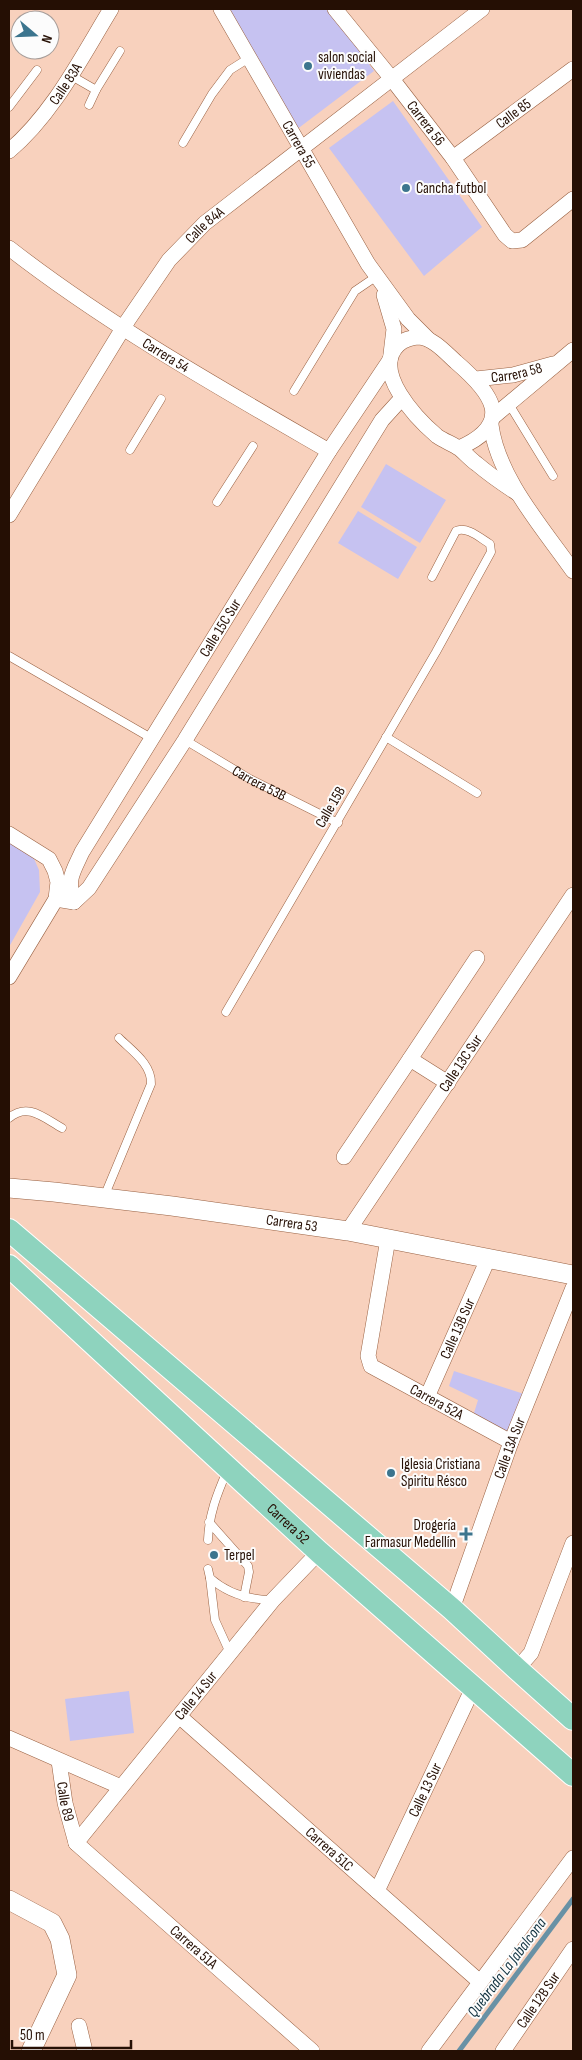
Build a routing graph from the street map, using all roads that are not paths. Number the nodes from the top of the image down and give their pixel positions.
1 (111, 9) edge
2 (221, 9) edge
3 (335, 9) edge
4 (482, 9) edge
5 (120, 51) dead end
6 (249, 58) junction
7 (573, 69) edge
8 (37, 70) dead end
9 (70, 75) junction
10 (392, 79) junction
11 (96, 90) junction
12 (89, 105) dead end
13 (9, 106) edge
14 (183, 143) dead end
15 (300, 148) junction
16 (9, 151) edge
17 (453, 158) junction
18 (573, 199) edge
19 (9, 248) edge
20 (378, 278) junction
21 (123, 327) junction
22 (428, 339) junction
23 (573, 350) edge
24 (391, 357) junction
25 (557, 363) junction
26 (476, 379) junction
27 (294, 392) dead end
28 (402, 398) junction
29 (161, 399) dead end
30 (509, 404) junction
31 (492, 421) junction
32 (252, 446) dead end
33 (459, 448) junction
34 (130, 450) dead end
35 (329, 450) junction
36 (554, 476) dead end
37 (518, 493) junction
38 (216, 502) dead end
39 (9, 515) edge
40 (573, 571) edge
41 (432, 577) dead end
42 (9, 656) edge
43 (386, 737) junction
44 (152, 738) junction
45 (185, 740) junction
46 (477, 793) dead end
47 (338, 823) junction
48 (9, 834) edge
49 (82, 852) junction
50 (49, 859) junction
51 (573, 896) edge
52 (56, 900) junction
53 (74, 902) junction
54 (477, 958) dead end
55 (9, 977) edge
56 (226, 1012) dead end
57 (119, 1038) dead end
58 (410, 1059) junction
59 (448, 1083) junction
60 (9, 1118) edge
61 (62, 1128) dead end
62 (344, 1157) dead end
63 (9, 1188) edge
64 (104, 1198) junction
65 (9, 1230) edge
66 (348, 1231) junction
67 (388, 1239) junction
68 (488, 1259) junction
69 (9, 1266) edge
70 (573, 1275) edge
71 (573, 1288) edge
72 (427, 1397) junction
73 (510, 1442) junction
74 (228, 1469) junction
75 (209, 1522) junction
76 (208, 1540) dead end
77 (573, 1543) edge
78 (319, 1552) junction
79 (244, 1597) junction
80 (273, 1600) junction
81 (452, 1609) junction
82 (230, 1653) junction
83 (517, 1670) junction
84 (473, 1688) junction
85 (179, 1716) junction
86 (573, 1719) edge
87 (9, 1738) edge
88 (59, 1761) junction
89 (573, 1775) edge
90 (121, 1787) junction
91 (76, 1843) junction
92 (573, 1858) edge
93 (377, 1890) junction
94 (9, 1900) edge
95 (573, 1949) edge
96 (480, 1982) junction
97 (79, 2026) dead end
98 (31, 2051) edge
99 (84, 2051) edge
100 (312, 2051) edge
101 (429, 2051) edge
102 (503, 2051) edge

1 - 9 street, Calle 83A
2 - 6 street, Carrera 55
3 - 10 street, Carrera 56
4 - 10 street, Calle 84A
5 - 11 lane
6 - 14 lane
6 - 15 street, Carrera 55
7 - 17 street, Calle 85
8 - 13 lane
9 - 11 lane
9 - 16 street, Calle 83A
10 - 15 street, Calle 84A
10 - 17 street, Carrera 56
11 - 12 lane
15 - 20 street, Carrera 55
15 - 21 street, Calle 84A
17 - 18 street, Carrera 56
19 - 21 street, Carrera 54
20 - 22 street, Carrera 55
20 - 24 street, Carrera 55
20 - 27 lane
21 - 35 street, Carrera 54
21 - 39 street, Calle 84A
22 - 24 street
22 - 26 street, Carrera 55
23 - 25 street
24 - 28 street
24 - 35 street, Calle 15C Sur
25 - 26 street, Carrera 58
25 - 30 street
26 - 31 street, Carrera 55
28 - 33 street
28 - 45 street, Calle 15C Sur
29 - 34 lane
30 - 31 street
30 - 36 lane
31 - 33 street
31 - 37 street
32 - 38 lane
33 - 37 street
35 - 44 street, Calle 15C Sur
37 - 40 street
41 - 43 lane, Calle 15B
42 - 44 lane
43 - 46 lane
43 - 47 lane, Calle 15B
44 - 49 street, Calle 15C Sur
45 - 47 lane, Carrera 53B
45 - 53 street, Calle 15C Sur
47 - 56 lane, Calle 15B
48 - 50 street
49 - 50 street
49 - 53 street, Calle 15C Sur
50 - 52 street
51 - 59 street, Calle 13C Sur
52 - 53 street
52 - 55 street
54 - 58 street
57 - 64 lane
58 - 59 street
58 - 62 street
59 - 66 street, Calle 13C Sur
60 - 61 lane
63 - 64 street, Carrera 53
64 - 66 street, Carrera 53
65 - 81 main road
66 - 67 street, Carrera 53
67 - 68 street, Carrera 53
67 - 72 street, Carrera 52A
68 - 70 street, Carrera 53
68 - 72 street, Calle 13B Sur
69 - 74 main road, Carrera 52
71 - 73 street, Calle 13A Sur
72 - 73 street, Carrera 52A
73 - 81 street, Calle 13A Sur
74 - 75 lane
74 - 78 main road, Carrera 52
75 - 76 lane
75 - 79 lane
77 - 83 street
78 - 80 street, Calle 14 Sur
78 - 84 main road, Carrera 52
79 - 80 lane
79 - 82 lane
80 - 82 street, Calle 14 Sur
81 - 83 main road
82 - 85 street, Calle 14 Sur
83 - 86 main road
84 - 89 main road, Carrera 52
84 - 93 street, Calle 13 Sur
85 - 90 street, Calle 14 Sur
85 - 93 street, Carrera 51C
87 - 88 street
88 - 90 street
88 - 91 street, Calle 89
90 - 91 street, Calle 14 Sur
91 - 100 street, Carrera 51A
92 - 96 street
93 - 96 street, Carrera 51C
94 - 98 street
95 - 102 street, Calle 12B Sur
96 - 101 street
97 - 99 street

